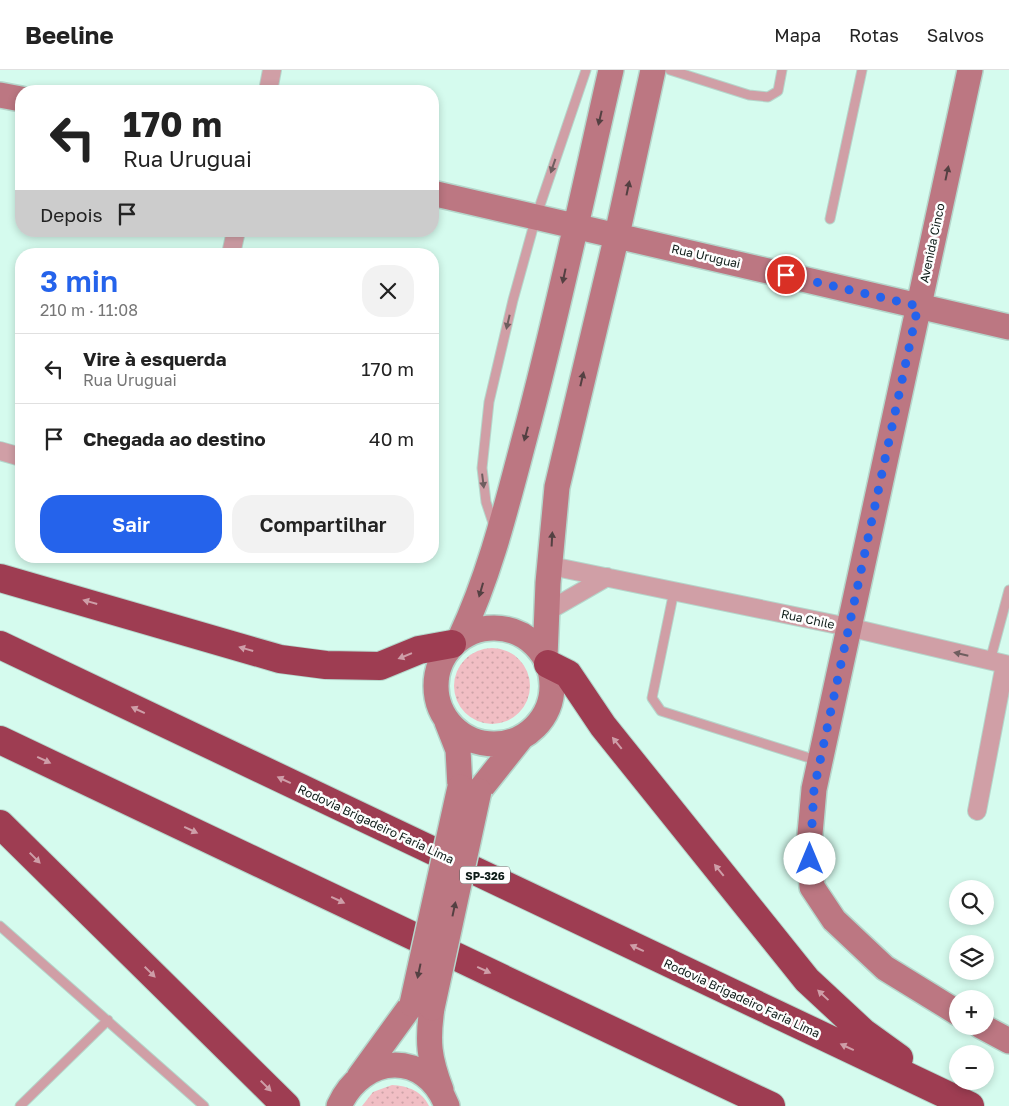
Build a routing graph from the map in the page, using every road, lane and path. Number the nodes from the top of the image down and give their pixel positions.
1 (272, 70) edge
2 (586, 70) edge
3 (611, 70) edge
4 (653, 70) edge
5 (670, 70) edge
6 (782, 70) edge
7 (862, 70) edge
8 (970, 70) edge
9 (269, 85) edge
10 (0, 95) edge
11 (15, 99) edge
12 (439, 195) edge
13 (536, 216) junction
14 (830, 219) dead end
15 (576, 226) junction
16 (617, 235) junction
17 (918, 306) junction
18 (1009, 327) edge
19 (0, 451) edge
20 (15, 455) edge
21 (498, 539) junction
22 (551, 566) junction
23 (0, 568) edge
24 (607, 577) junction
25 (12, 580) edge
26 (1009, 590) edge
27 (674, 591) junction
28 (548, 611) junction
29 (848, 627) junction
30 (456, 641) junction
31 (0, 645) edge
32 (547, 661) junction
33 (1002, 663) edge
34 (447, 722) junction
35 (521, 738) junction
36 (0, 740) edge
37 (820, 761) junction
38 (470, 789) junction
39 (977, 811) dead end
40 (0, 824) edge
41 (0, 926) edge
42 (422, 1006) junction
43 (949, 1007) edge
44 (108, 1020) junction
45 (994, 1033) edge
46 (1009, 1042) edge
47 (359, 1077) junction
48 (445, 1099) edge
49 (964, 1103) edge
50 (20, 1106) edge
51 (204, 1106) edge
52 (286, 1106) edge
53 (339, 1106) edge
54 (771, 1106) edge

1 - 9 street
2 -> 13 lane
3 -> 15 main road
16 -> 4 main road
5 - 6 lane
7 - 14 lane
17 -> 8 main road, Avenida Cinco
10 - 11 main road
12 - 13 main road, Rua Uruguai
13 - 15 main road, Rua Uruguai
13 -> 21 lane
15 - 16 main road, Rua Uruguai
15 -> 21 main road
16 - 17 main road, Rua Uruguai
22 -> 16 main road
17 - 18 main road, Rua Uruguai
17 - 29 main road, Avenida Cinco
19 - 20 street
21 -> 30 main road
22 - 24 street, Rua Chile
22 - 28 main road
23 - 25 highway
24 - 27 street, Rua Chile
24 - 28 street
30 -> 25 highway
26 - 33 lane
27 - 29 street, Rua Chile
27 - 37 lane
28 - 32 main road
33 -> 29 street, Rua Chile
29 - 37 main road, Avenida Cinco
30 - 32 main road
30 - 34 main road
49 -> 31 highway, Rodovia Brigadeiro Faria Lima / SP-326
32 - 35 main road
49 -> 32 highway
33 - 39 street
34 - 35 main road
34 - 38 main road
35 - 38 main road
36 -> 54 highway
37 - 43 main road, Avenida Cinco
38 - 42 main road, bridge
40 -> 52 highway
41 - 44 lane
42 - 47 main road
42 - 48 main road
44 - 50 lane
44 - 51 lane
45 - 46 main road
47 - 48 main road
47 - 53 main road

